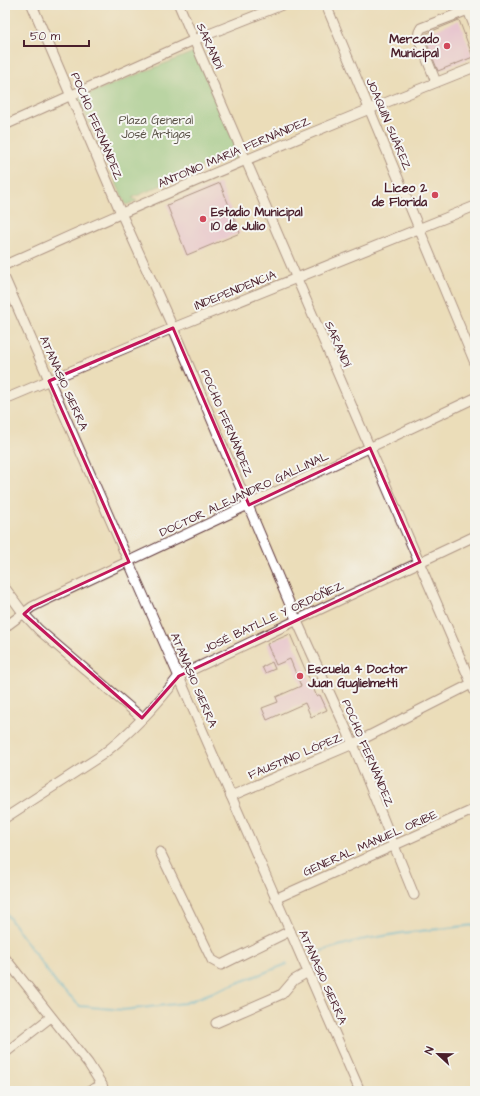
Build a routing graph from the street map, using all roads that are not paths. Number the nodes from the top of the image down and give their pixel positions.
1 (32, 5) edge
2 (179, 5) edge
3 (282, 5) edge
4 (326, 5) edge
5 (467, 8) edge
6 (475, 28) edge
7 (194, 40) junction
8 (475, 67) edge
9 (436, 82) junction
10 (71, 94) junction
11 (370, 108) junction
12 (5, 124) edge
13 (247, 160) junction
14 (475, 206) edge
15 (121, 213) junction
16 (420, 228) junction
17 (5, 265) edge
18 (296, 278) junction
19 (5, 279) edge
20 (173, 328) junction
21 (475, 363) edge
22 (49, 381) junction
23 (475, 398) edge
24 (5, 399) edge
25 (370, 448) junction
26 (249, 505) junction
27 (475, 536) edge
28 (129, 562) junction
29 (420, 562) junction
30 (5, 588) edge
31 (24, 614) junction
32 (296, 619) junction
33 (5, 627) edge
34 (179, 676) junction
35 (474, 686) edge
36 (142, 718) junction
37 (353, 744) junction
38 (231, 796) junction
39 (475, 809) edge
40 (470, 814) edge
41 (5, 818) edge
42 (394, 846) junction
43 (160, 852) dead end
44 (414, 895) dead end
45 (275, 899) junction
46 (290, 931) junction
47 (5, 958) edge
48 (308, 972) junction
49 (51, 1017) junction
50 (216, 1023) dead end
51 (5, 1053) edge
52 (103, 1088) edge
53 (88, 1091) edge
54 (360, 1091) edge

1 - 10 street, POCHO FERNÁNDEZ
2 - 7 street, SARANDÍ
3 - 7 street
4 - 11 street, JOAQUÍN SUÁREZ
5 - 6 street
5 - 9 street
7 - 10 street
7 - 13 street, SARANDÍ
8 - 9 street, ANTONIO MARÍA FERNÁNDEZ
9 - 11 street, ANTONIO MARÍA FERNÁNDEZ
10 - 12 street
10 - 15 street, POCHO FERNÁNDEZ
11 - 13 street, ANTONIO MARÍA FERNÁNDEZ
11 - 16 street, JOAQUÍN SUÁREZ
13 - 15 street, ANTONIO MARÍA FERNÁNDEZ
13 - 18 street, SARANDÍ
14 - 16 street, INDEPENDENCIA
15 - 17 street, ANTONIO MARÍA FERNÁNDEZ
15 - 20 street, POCHO FERNÁNDEZ
16 - 18 street, INDEPENDENCIA
16 - 21 street, JOAQUÍN SUÁREZ
18 - 20 street, INDEPENDENCIA
18 - 25 street, SARANDÍ
19 - 22 street, ATANASIO SIERRA
20 - 22 street, INDEPENDENCIA
20 - 26 street, POCHO FERNÁNDEZ
22 - 24 street, INDEPENDENCIA
22 - 28 street, ATANASIO SIERRA
23 - 25 street, DOCTOR ALEJANDRO GALLINAL
25 - 26 street, DOCTOR ALEJANDRO GALLINAL
25 - 29 street, SARANDÍ
26 - 28 street, DOCTOR ALEJANDRO GALLINAL
26 - 32 street, POCHO FERNÁNDEZ
27 - 29 street, JOSÉ BATLLE Y ORDÓÑEZ
28 - 31 street, DOCTOR ALEJANDRO GALLINAL
28 - 34 street, ATANASIO SIERRA
29 - 32 street, JOSÉ BATLLE Y ORDÓÑEZ
29 - 35 street, SARANDÍ
30 - 31 street
31 - 33 street, DOCTOR ALEJANDRO GALLINAL
31 - 36 street
32 - 34 street, JOSÉ BATLLE Y ORDÓÑEZ
32 - 37 street, POCHO FERNÁNDEZ
34 - 36 street, JOSÉ BATLLE Y ORDÓÑEZ
34 - 38 street, ATANASIO SIERRA
35 - 37 street, FAUSTINO LÓPEZ
36 - 41 street, JOSÉ BATLLE Y ORDÓÑEZ
37 - 38 street, FAUSTINO LÓPEZ
37 - 42 street, POCHO FERNÁNDEZ
38 - 45 street, ATANASIO SIERRA
39 - 40 street, GENERAL MANUEL ORIBE
40 - 42 street, GENERAL MANUEL ORIBE
42 - 44 street, POCHO FERNÁNDEZ
42 - 45 street, GENERAL MANUEL ORIBE
43 - 46 street
45 - 46 street, ATANASIO SIERRA
46 - 48 street, ATANASIO SIERRA
47 - 49 street
48 - 50 street
48 - 54 street, ATANASIO SIERRA
49 - 51 street
49 - 52 street
52 - 53 street

